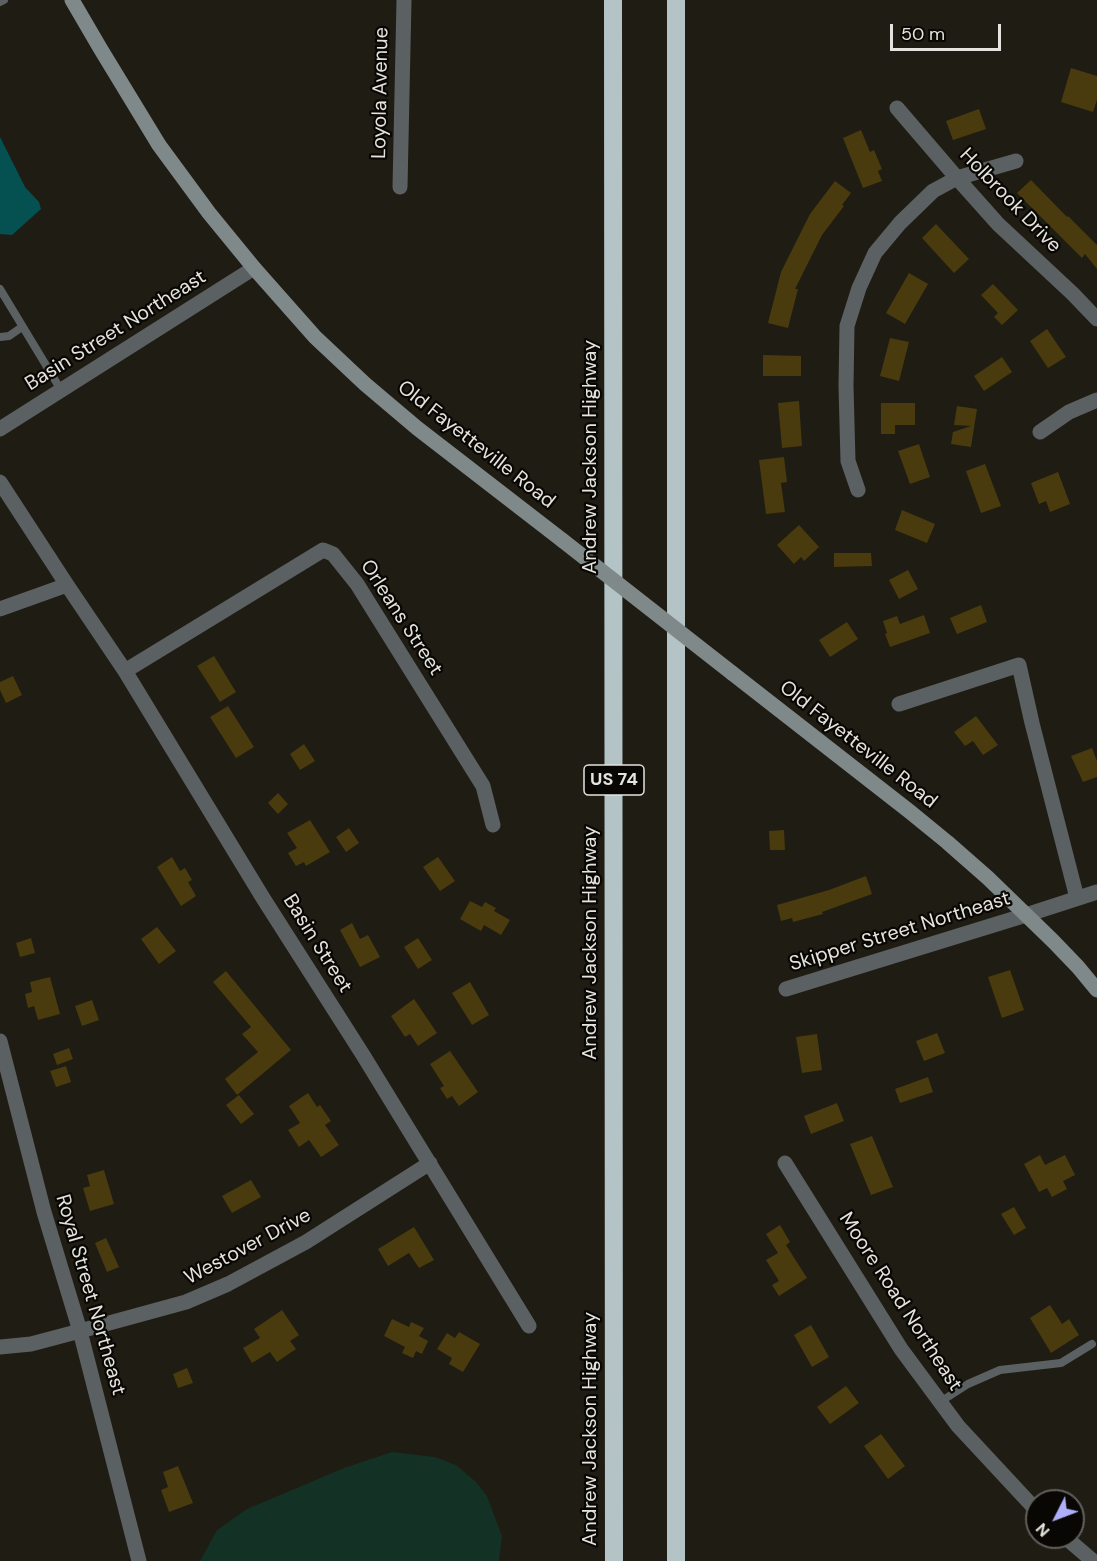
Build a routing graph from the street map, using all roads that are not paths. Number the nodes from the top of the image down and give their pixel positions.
1 (72, 0) edge
2 (404, 0) edge
3 (613, 0) edge
4 (676, 0) edge
5 (897, 108) dead end
6 (1016, 161) dead end
7 (957, 178) junction
8 (399, 187) dead end
9 (254, 268) junction
10 (0, 289) edge
11 (1097, 319) edge
12 (22, 327) junction
13 (0, 337) edge
14 (61, 390) junction
15 (1097, 400) edge
16 (0, 429) edge
17 (1040, 432) dead end
18 (0, 482) edge
19 (858, 490) dead end
20 (67, 585) junction
21 (0, 609) edge
22 (125, 671) junction
23 (899, 704) dead end
24 (493, 825) dead end
25 (1097, 892) edge
26 (1077, 898) junction
27 (1026, 915) junction
28 (786, 989) dead end
29 (1097, 990) edge
30 (0, 1041) edge
31 (430, 1163) junction
32 (785, 1163) dead end
33 (529, 1326) dead end
34 (80, 1331) junction
35 (1092, 1344) dead end
36 (0, 1347) edge
37 (940, 1402) junction
38 (1025, 1497) edge
39 (1079, 1549) edge
40 (140, 1561) edge
41 (614, 1561) edge
42 (675, 1561) edge
43 (1093, 1561) edge

1 - 9 street, Old Fayetteville Road
2 - 8 street, Loyola Avenue
3 - 41 highway, Andrew Jackson Highway / US 74
4 - 42 highway
5 - 7 street, Holbrook Drive
6 - 7 street
7 - 11 street, Holbrook Drive
7 - 19 street
9 - 14 street, Basin Street Northeast
9 - 27 street, Old Fayetteville Road, bridge
10 - 12 lane
12 - 13 lane
12 - 14 lane
14 - 16 street, Basin Street Northeast
15 - 17 street
18 - 20 street, Basin Street
20 - 21 street
20 - 22 street, Basin Street
22 - 24 street, Orleans Street
22 - 31 street, Basin Street
23 - 26 street
25 - 26 street, Skipper Street Northeast
26 - 27 street, Skipper Street Northeast
27 - 28 street, Skipper Street Northeast
27 - 29 street, Old Fayetteville Road
30 - 34 street, Royal Street Northeast
31 - 33 street, Basin Street
31 - 34 street, Westover Drive
32 - 37 street, Moore Road Northeast
34 - 36 street, Westover Drive
34 - 40 street, Royal Street Northeast
35 - 37 lane
37 - 38 street, Moore Road Northeast
39 - 43 street

